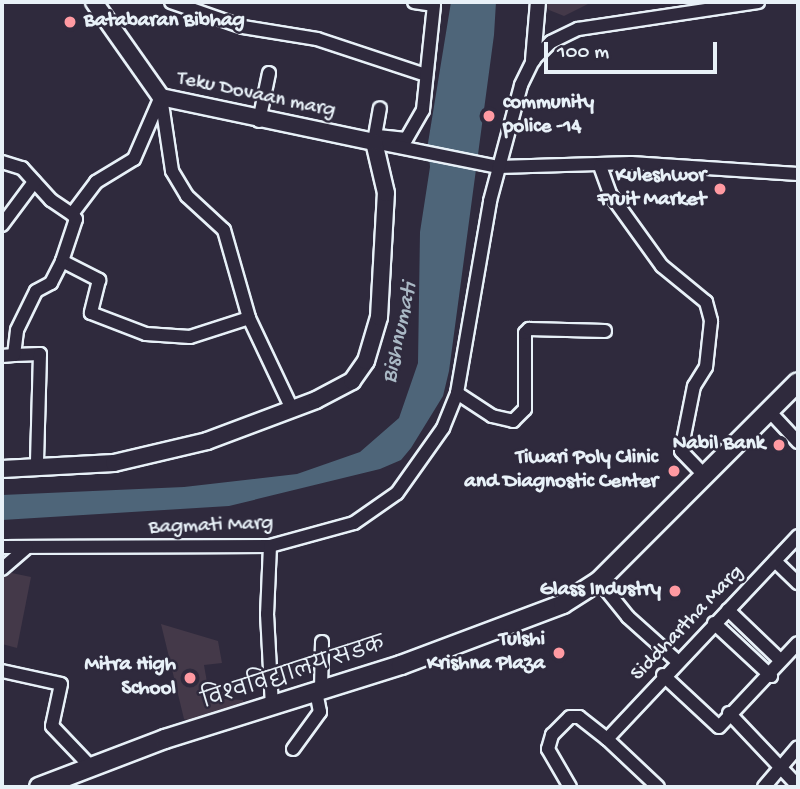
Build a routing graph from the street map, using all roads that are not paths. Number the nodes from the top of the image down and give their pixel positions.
1 (94, 2) edge
2 (172, 2) edge
3 (414, 2) edge
4 (538, 2) edge
5 (758, 2) edge
6 (533, 60) junction
7 (269, 73) dead end
8 (426, 75) junction
9 (161, 97) junction
10 (380, 108) dead end
11 (259, 121) junction
12 (374, 139) junction
13 (2, 162) edge
14 (600, 166) junction
15 (498, 167) junction
16 (798, 174) edge
17 (34, 182) junction
18 (72, 214) junction
19 (2, 225) edge
20 (62, 261) junction
21 (248, 318) junction
22 (605, 331) dead end
23 (8, 356) edge
24 (798, 382) edge
25 (457, 393) junction
26 (292, 409) junction
27 (770, 412) junction
28 (798, 442) edge
29 (37, 464) junction
30 (2, 469) edge
31 (706, 477) junction
32 (798, 536) edge
33 (270, 546) junction
34 (2, 547) edge
35 (27, 547) junction
36 (775, 561) junction
37 (2, 569) edge
38 (598, 582) junction
39 (798, 583) edge
40 (728, 610) junction
41 (714, 623) junction
42 (322, 642) dead end
43 (798, 643) edge
44 (780, 660) junction
45 (677, 661) junction
46 (2, 671) edge
47 (663, 675) junction
48 (771, 676) junction
49 (318, 691) junction
50 (272, 706) junction
51 (729, 712) junction
52 (607, 739) junction
53 (798, 747) edge
54 (293, 749) dead end
55 (92, 768) junction
56 (778, 768) junction
57 (798, 786) edge
58 (45, 787) edge
59 (570, 787) edge
60 (659, 787) edge
61 (764, 787) edge

1 - 9 main road, Teku Dovaan marg
2 - 8 street
3 - 8 street
4 - 6 street
5 - 6 street, Bagmati Marg
6 - 15 street, Bagmati Marg
7 - 11 street
8 - 12 street
9 - 11 main road, Teku Dovaan marg
9 - 18 street
9 - 21 street
10 - 12 street
11 - 12 main road, Teku Dovaan marg
12 - 15 street
12 - 26 main road
13 - 17 street
14 - 15 street
14 - 16 street
14 - 31 street
15 - 25 street, Bagmati Marg
17 - 18 street
17 - 19 street
18 - 20 street
20 - 21 street
20 - 23 street
21 - 26 street
22 - 25 street
23 - 29 street
24 - 27 main road, विश्वविद्यालय सडक
25 - 33 street, Bagmati Marg
26 - 29 main road
27 - 28 street
27 - 31 main road, विश्वविद्यालय सडक
29 - 30 main road
31 - 38 main road, विश्वविद्यालय सडक
32 - 36 street, Siddhartha Marg
33 - 35 street, Bagmati Marg
33 - 50 street
34 - 35 street, Bagmati Marg
35 - 37 street
36 - 39 street
36 - 40 street, Siddhartha Marg
38 - 45 street
38 - 49 main road, विश्वविद्यालय सडक
40 - 41 street, Siddhartha Marg
40 - 44 street
41 - 45 street, Siddhartha Marg
41 - 48 street
42 - 49 street
43 - 44 street
44 - 48 street
45 - 47 street, Siddhartha Marg
46 - 55 street
47 - 51 street
47 - 52 street, Siddhartha Marg
48 - 51 street
49 - 50 main road, विश्वविद्यालय सडक
49 - 54 street
50 - 55 main road, विश्वविद्यालय सडक
51 - 56 street
52 - 59 street
52 - 60 street
53 - 56 street
55 - 58 main road, विश्वविद्यालय सडक
56 - 57 street
56 - 61 street

